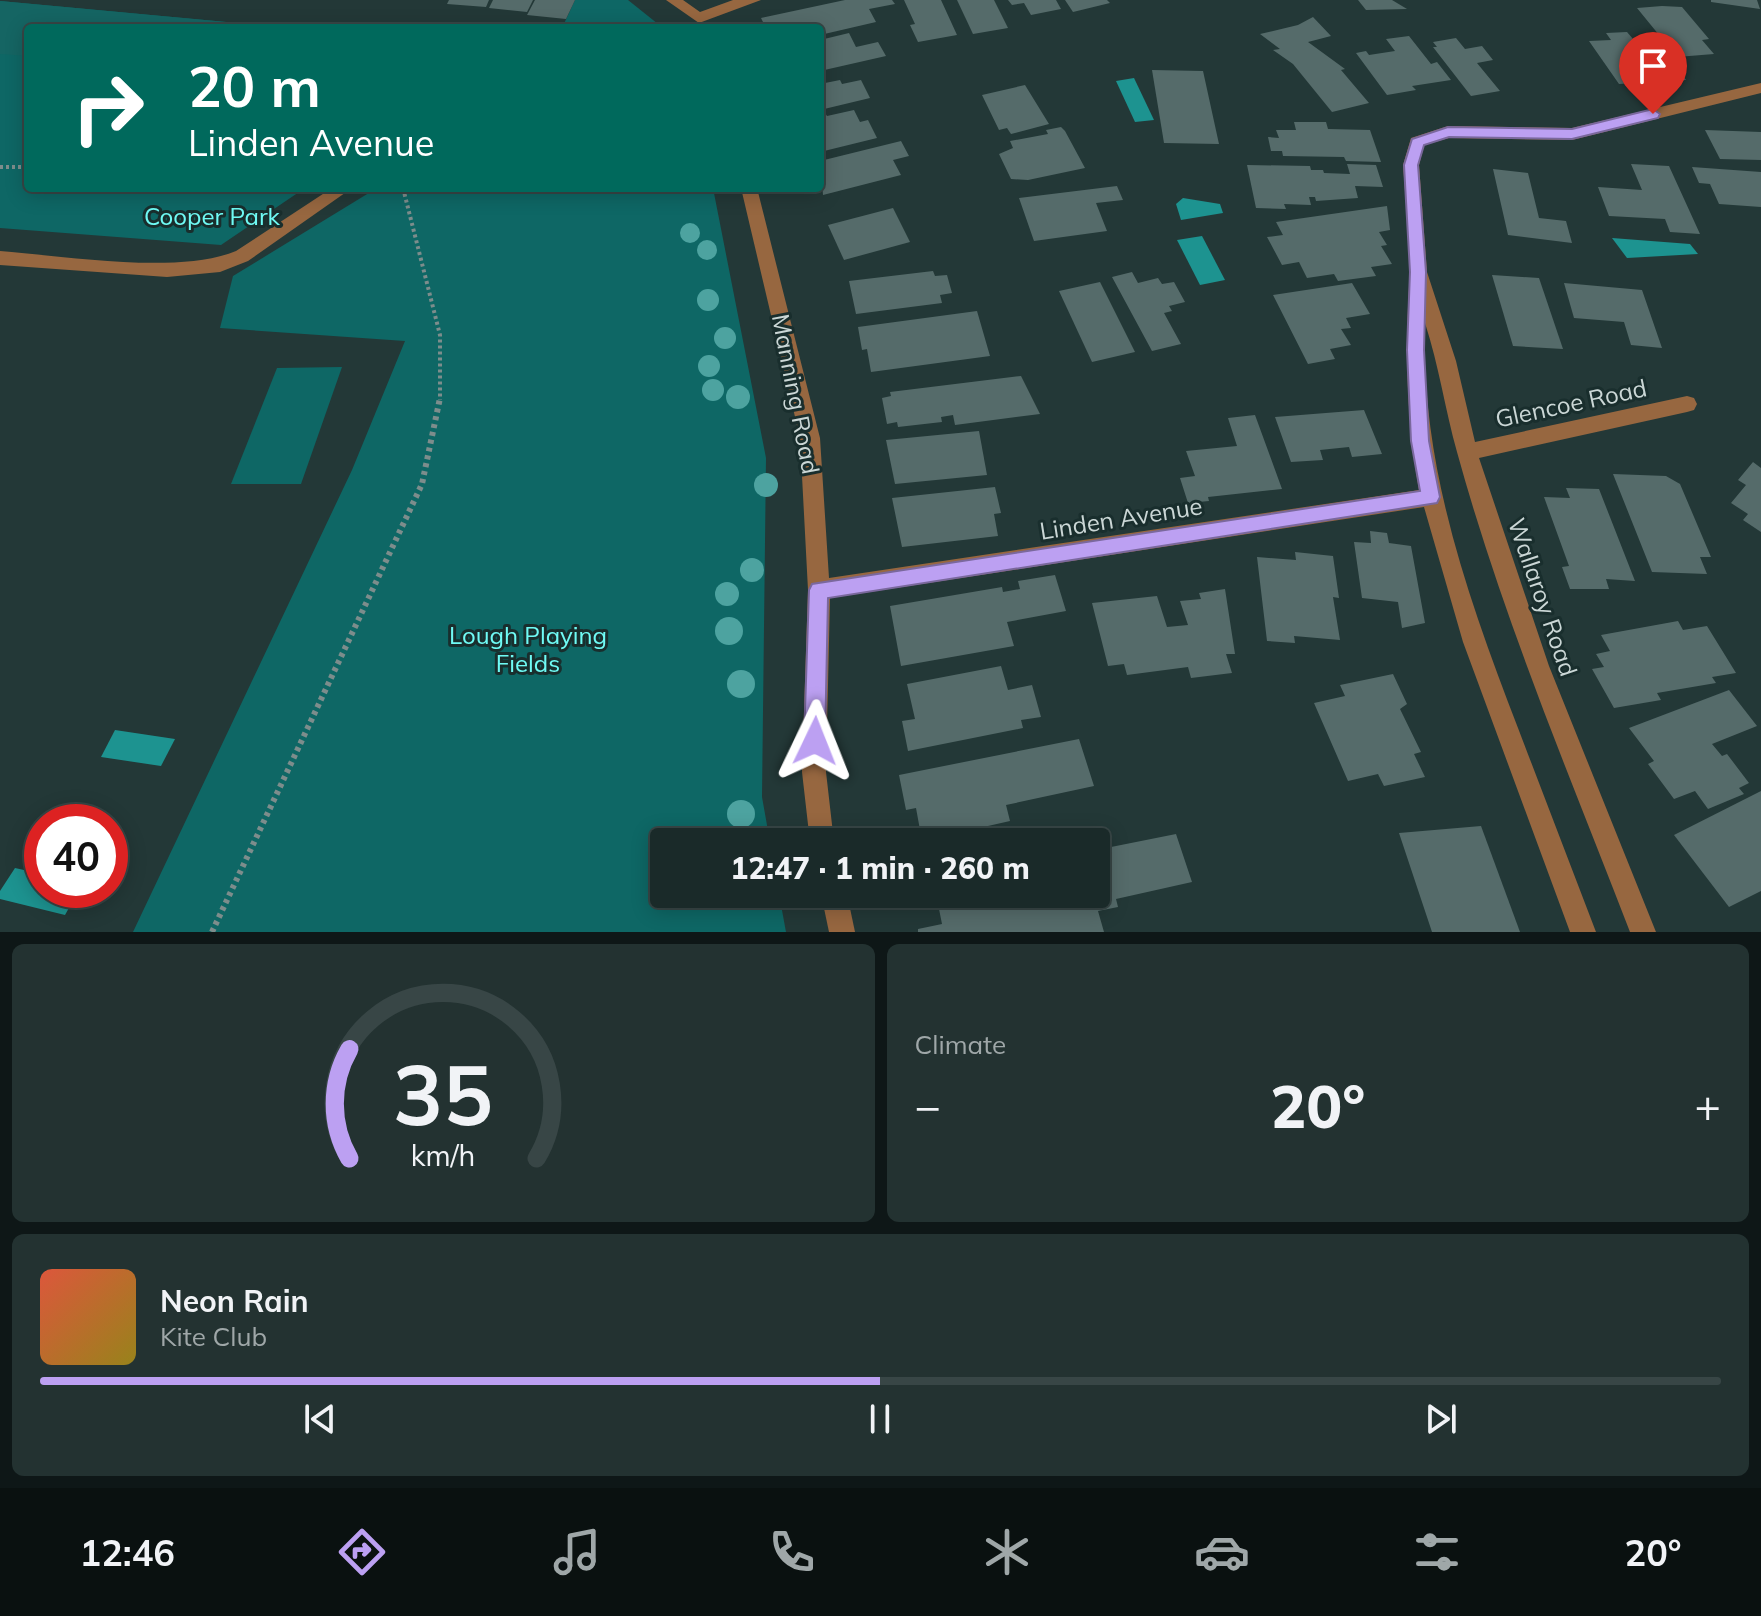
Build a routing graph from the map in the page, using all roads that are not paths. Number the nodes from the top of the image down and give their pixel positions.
1 (673, 0) edge
2 (754, 0) edge
3 (701, 23) edge
4 (1761, 88) edge
5 (338, 192) edge
6 (750, 192) edge
7 (0, 258) edge
8 (1418, 272) junction
9 (1687, 404) dead end
10 (1467, 452) junction
11 (1431, 497) junction
12 (819, 590) junction
13 (820, 828) edge
14 (837, 908) edge
15 (842, 932) edge
16 (1583, 932) edge
17 (1643, 932) edge

1 - 3 street
2 - 3 street
4 - 8 street, Wallaroy Road
5 - 7 street
6 - 12 street, Manning Road
8 - 10 street, Wallaroy Road
8 - 11 street, Wallaroy Road
9 - 10 street, Glencoe Road
10 - 17 street, Wallaroy Road
11 - 12 street, Linden Avenue
11 - 16 street, Wallaroy Road
12 - 13 street, Manning Road
14 - 15 street

